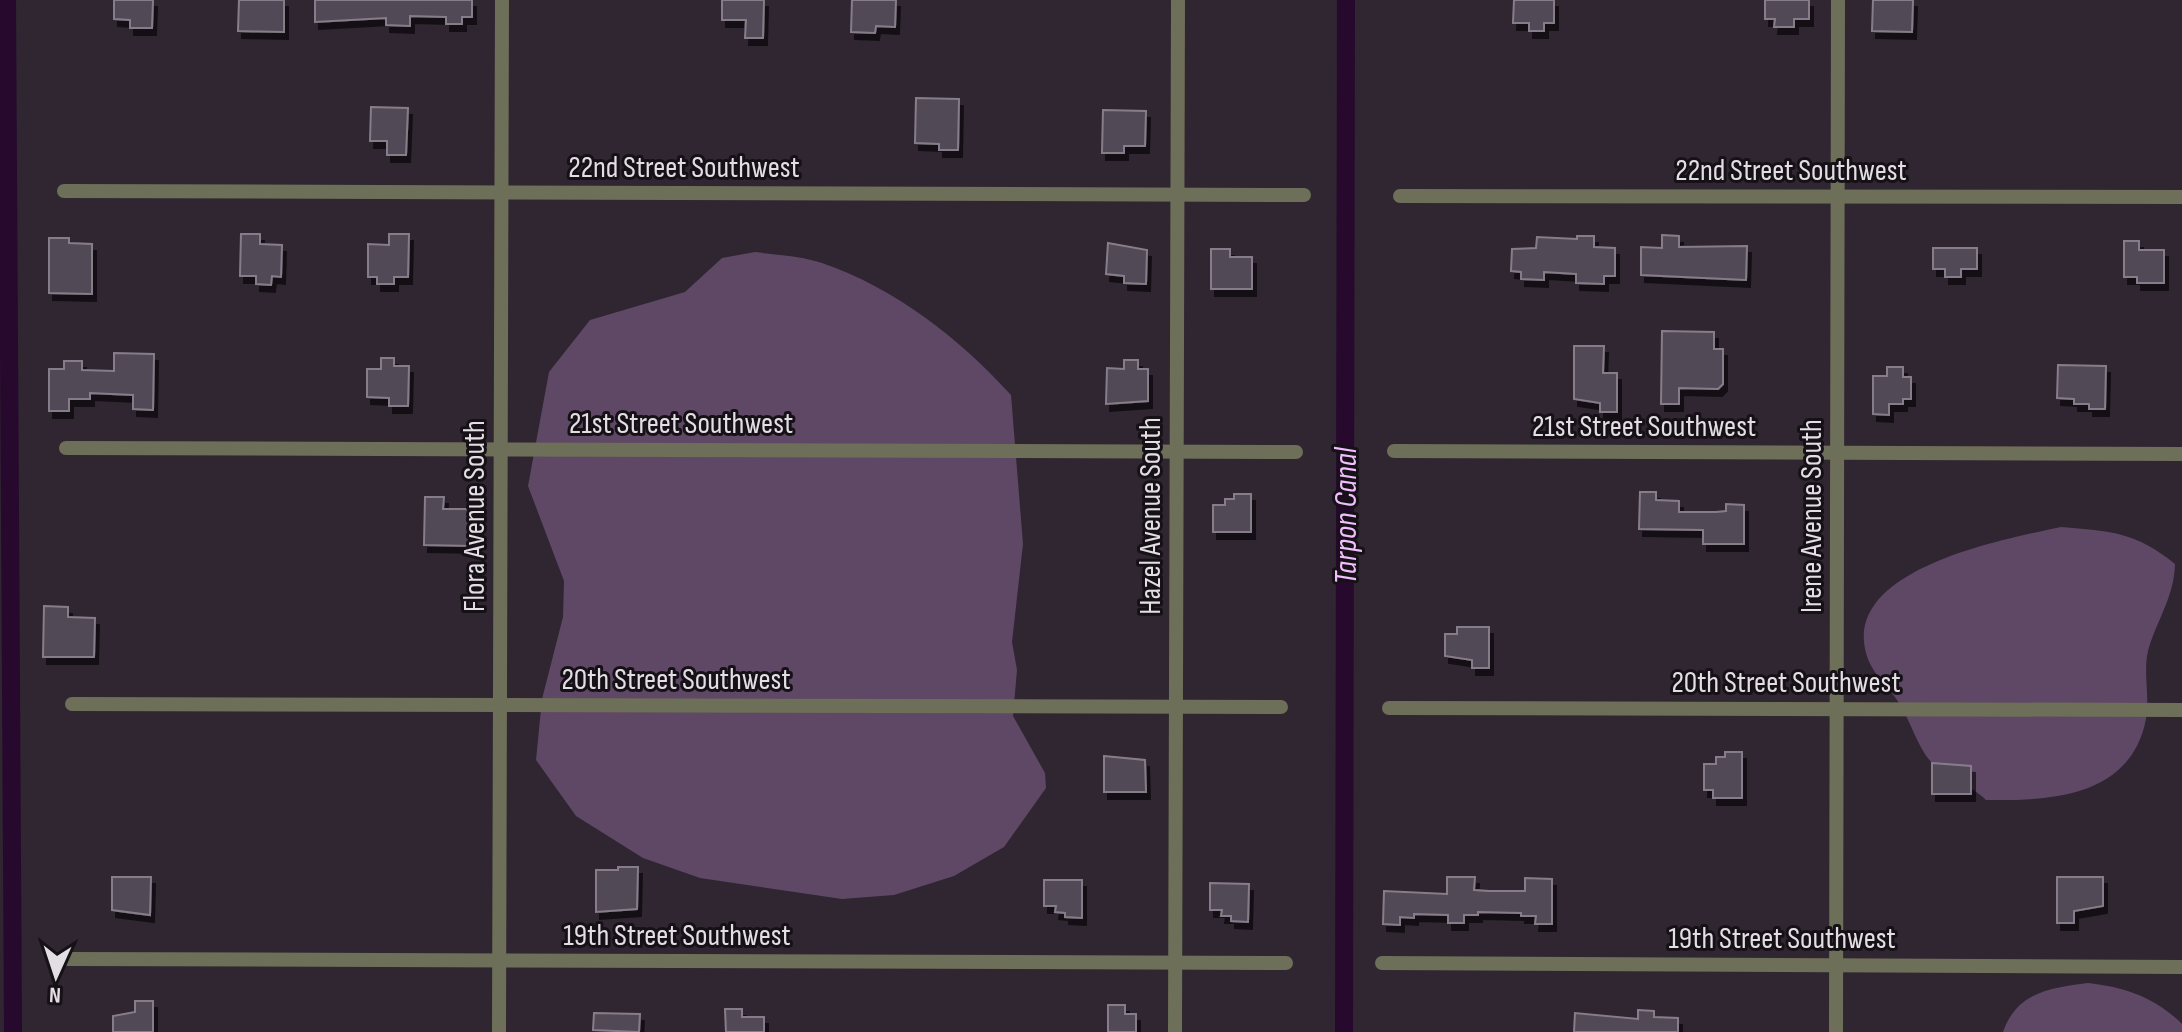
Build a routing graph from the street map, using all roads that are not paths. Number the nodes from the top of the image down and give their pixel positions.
1 (502, 0) edge
2 (1178, 0) edge
3 (1838, 0) edge
4 (64, 191) dead end
5 (502, 193) junction
6 (1178, 194) junction
7 (1304, 195) dead end
8 (1400, 196) dead end
9 (1837, 196) junction
10 (2182, 197) edge
11 (66, 448) dead end
12 (501, 448) junction
13 (1177, 450) junction
14 (1394, 451) dead end
15 (1837, 451) junction
16 (1296, 452) dead end
17 (2182, 454) edge
18 (72, 704) dead end
19 (500, 704) junction
20 (1176, 706) junction
21 (1281, 707) dead end
22 (1389, 708) dead end
23 (1836, 708) junction
24 (2182, 710) edge
25 (68, 959) dead end
26 (499, 961) junction
27 (1176, 963) junction
28 (1286, 963) dead end
29 (1382, 963) dead end
30 (1836, 964) junction
31 (2182, 967) edge
32 (499, 1032) edge
33 (1175, 1032) edge
34 (1836, 1032) edge

1 - 5 street, Flora Avenue South
2 - 6 street, Hazel Avenue South
3 - 9 street, Irene Avenue South
4 - 5 street, 22nd Street Southwest
5 - 6 street, 22nd Street Southwest
5 - 12 street, Flora Avenue South
6 - 7 street, 22nd Street Southwest
6 - 13 street, Hazel Avenue South
8 - 9 street, 22nd Street Southwest
9 - 10 street, 22nd Street Southwest
9 - 15 street, Irene Avenue South
11 - 12 street, 21st Street Southwest
12 - 13 street, 21st Street Southwest
12 - 19 street, Flora Avenue South
13 - 16 street, 21st Street Southwest
13 - 20 street, Hazel Avenue South
14 - 15 street, 21st Street Southwest
15 - 17 street, 21st Street Southwest
15 - 23 street, Irene Avenue South
18 - 19 street, 20th Street Southwest
19 - 20 street, 20th Street Southwest
19 - 26 street, Flora Avenue South
20 - 21 street, 20th Street Southwest
20 - 27 street, Hazel Avenue South
22 - 23 street, 20th Street Southwest
23 - 24 street, 20th Street Southwest
23 - 30 street, Irene Avenue South
25 - 26 street, 19th Street Southwest
26 - 27 street, 19th Street Southwest
26 - 32 street, Flora Avenue South
27 - 28 street, 19th Street Southwest
27 - 33 street, Hazel Avenue South
29 - 30 street, 19th Street Southwest
30 - 31 street, 19th Street Southwest
30 - 34 street, Irene Avenue South

